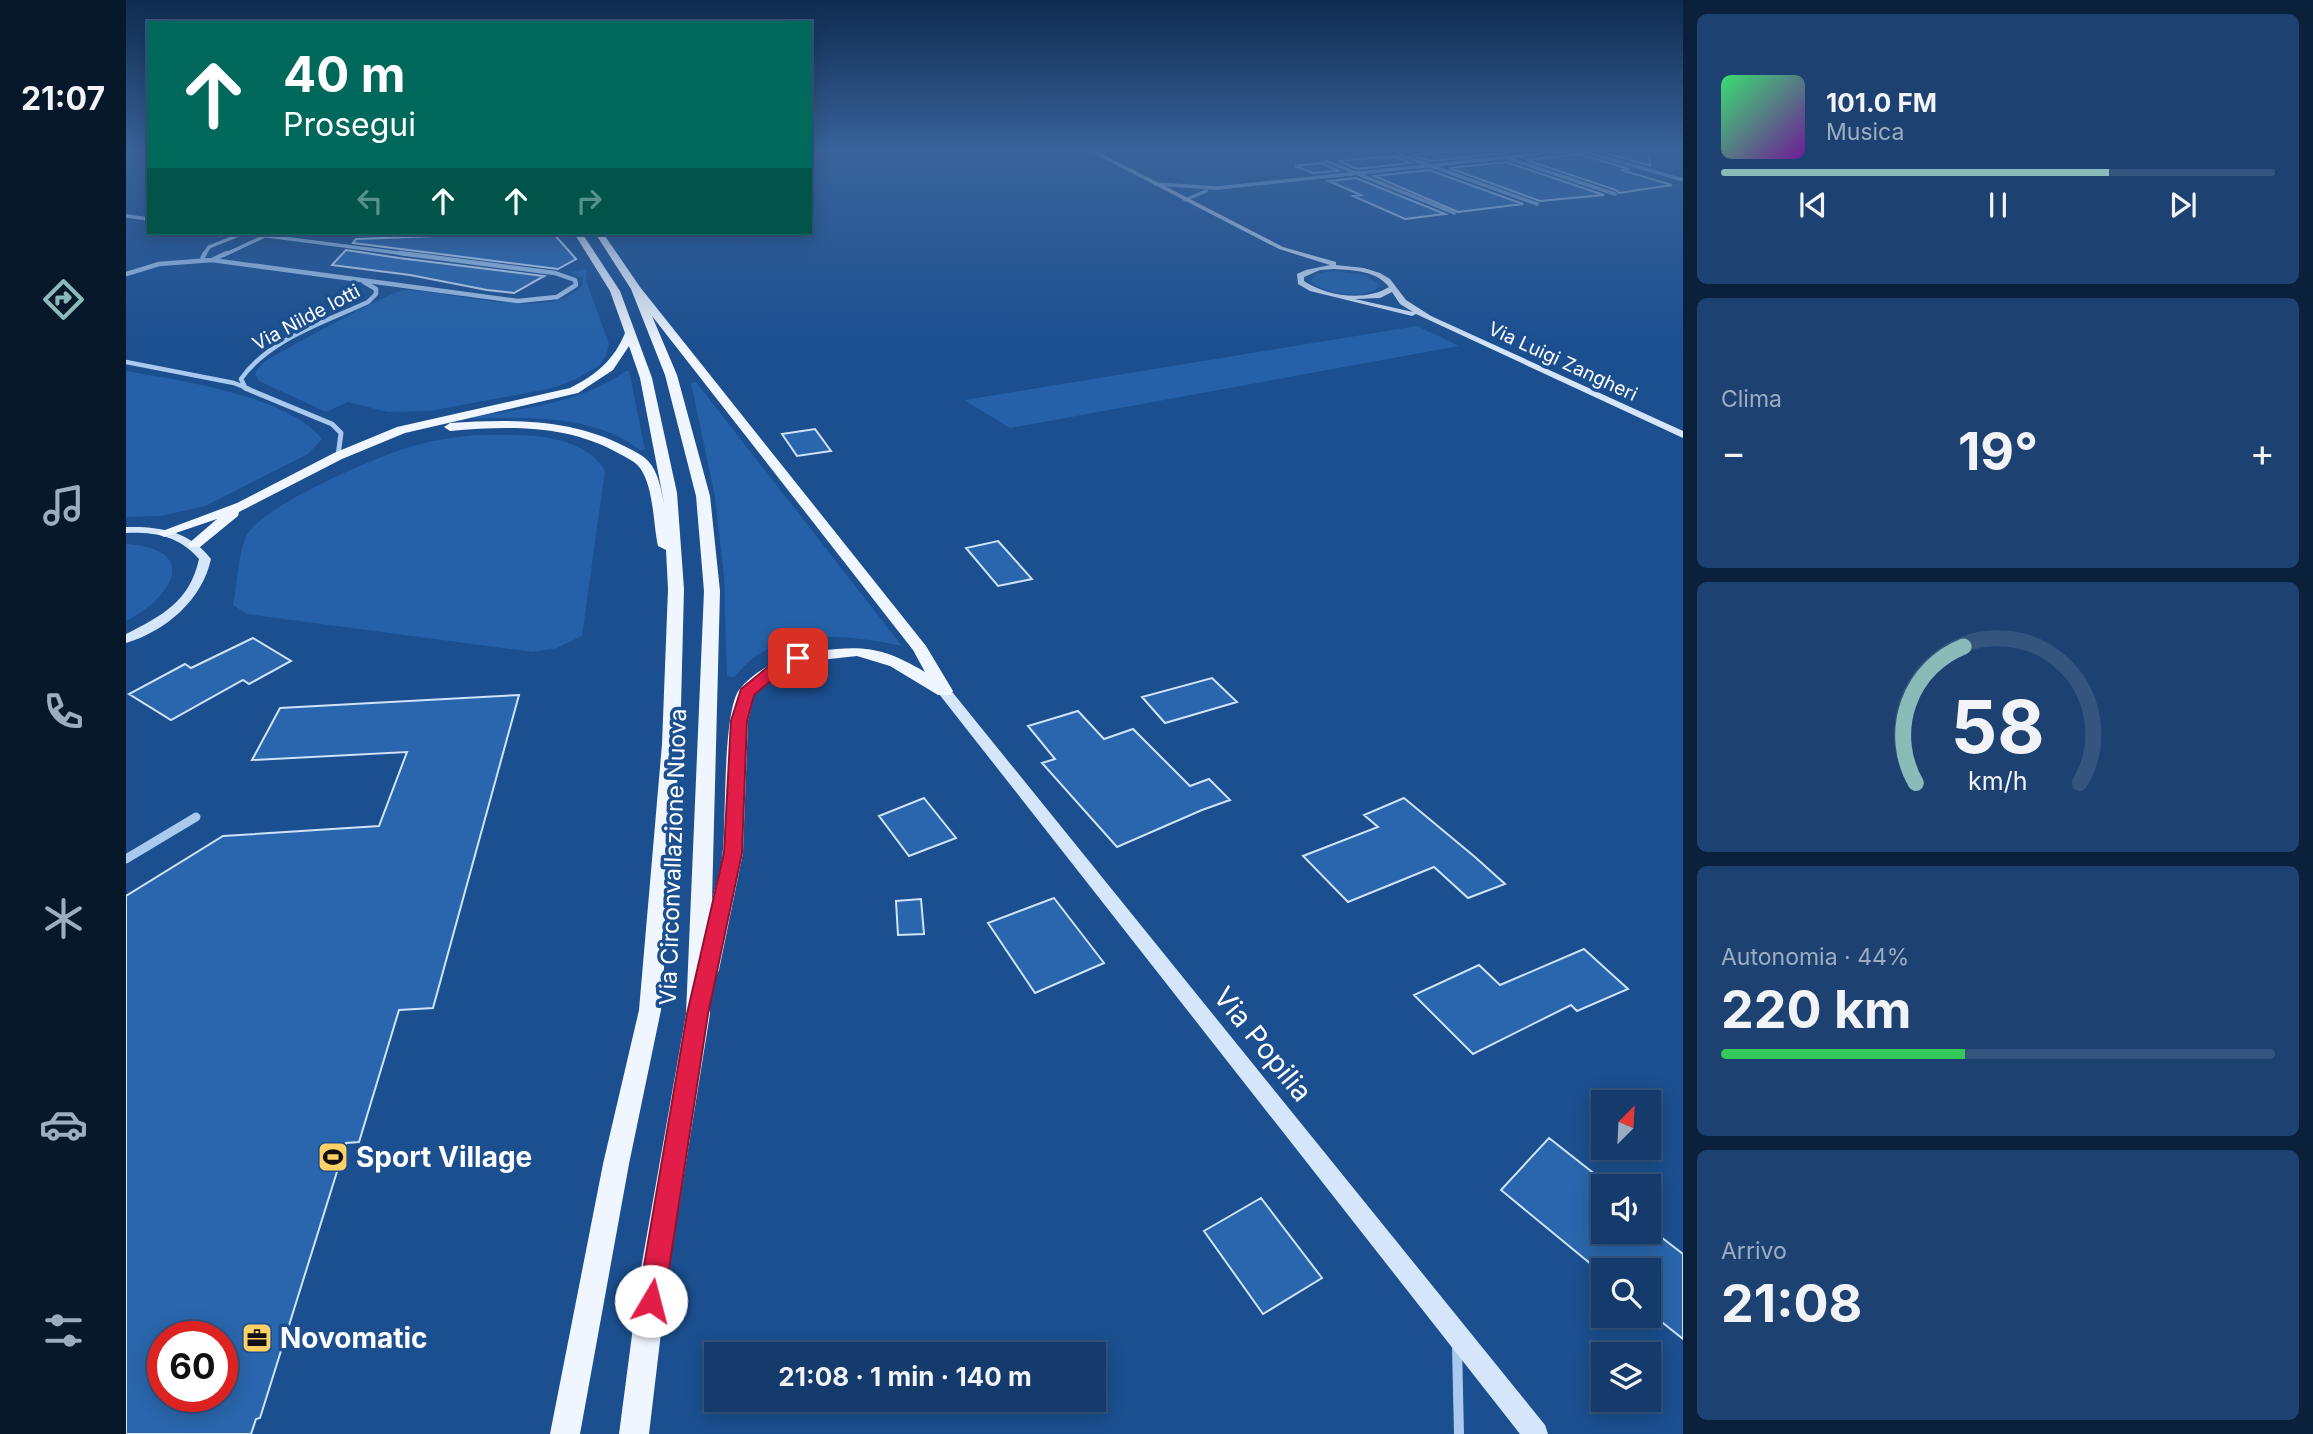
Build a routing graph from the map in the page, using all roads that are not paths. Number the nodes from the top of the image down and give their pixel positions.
1 (126, 216) edge
2 (1217, 216) edge
3 (147, 219) edge
4 (240, 235) edge
5 (259, 235) edge
6 (579, 235) edge
7 (600, 235) edge
8 (266, 236) junction
9 (1281, 248) junction
10 (202, 260) junction
11 (212, 260) junction
12 (1298, 268) junction
13 (1351, 268) junction
14 (126, 274) edge
15 (354, 279) junction
16 (636, 289) junction
17 (1393, 289) junction
18 (1339, 297) junction
19 (1428, 318) junction
20 (631, 331) junction
21 (126, 362) edge
22 (245, 387) junction
23 (1683, 435) edge
24 (378, 440) junction
25 (338, 456) junction
26 (242, 506) junction
27 (126, 530) edge
28 (164, 533) junction
29 (195, 544) junction
30 (676, 589) junction
31 (126, 639) edge
32 (944, 691) junction
33 (196, 817) dead end
34 (126, 859) edge
35 (698, 1014) junction
36 (1457, 1335) junction
37 (565, 1434) edge
38 (634, 1434) edge
39 (1459, 1434) edge
40 (1536, 1434) edge

1 - 3 street
2 - 9 street
4 - 10 street
5 - 8 street
6 - 20 main road, Via Circonvallazione Nuova
7 - 16 main road
8 - 11 street
8 - 15 street
9 - 12 street
9 - 13 street, Via Luigi Zangheri
10 - 11 street
10 - 14 street
11 - 15 street
12 - 13 street
12 - 18 street
13 - 17 street, Via Luigi Zangheri
15 - 22 street, Via Nilde Iotti
16 - 32 main road
16 - 35 main road, Via Circonvallazione Nuova
17 - 18 street
17 - 19 street, Via Luigi Zangheri
18 - 19 street, Via Luigi Zangheri
19 - 23 street, Via Luigi Zangheri
20 - 24 main road
20 - 30 main road, Via Circonvallazione Nuova
21 - 22 street
22 - 25 street
24 - 25 main road
24 - 30 main road
25 - 26 main road
26 - 28 main road
26 - 29 main road
27 - 28 street
28 - 29 street
29 - 31 street
30 - 37 main road, Via Circonvallazione Nuova
32 - 35 main road
32 - 36 street, Via Popilia
33 - 34 street
35 - 38 main road, Via Circonvallazione Nuova
36 - 39 street
36 - 40 street, Via Popilia

